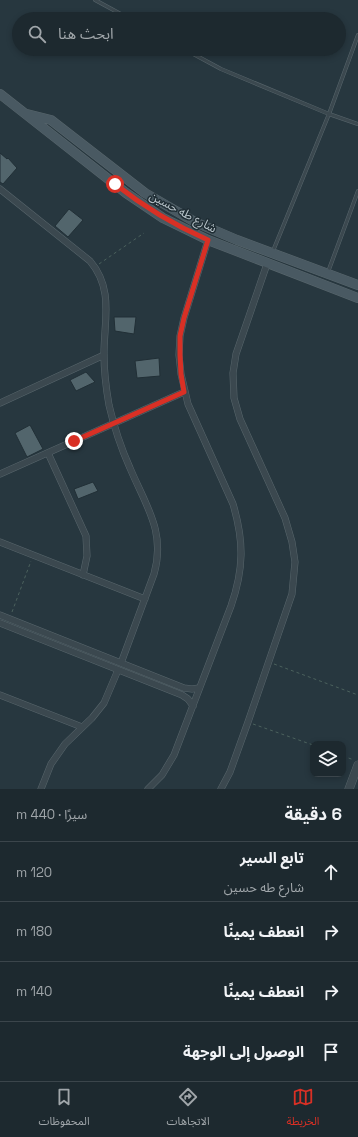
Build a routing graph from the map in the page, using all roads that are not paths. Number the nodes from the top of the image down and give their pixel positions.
1 (95, 0) edge
2 (117, 12) edge
3 (358, 35) edge
4 (197, 56) edge
5 (0, 94) edge
6 (24, 113) junction
7 (329, 114) junction
8 (358, 124) edge
9 (0, 189) edge
10 (358, 192) edge
11 (208, 240) junction
12 (272, 252) junction
13 (267, 264) junction
14 (328, 273) junction
15 (358, 285) edge
16 (358, 298) edge
17 (104, 355) junction
18 (184, 392) junction
19 (0, 403) edge
20 (113, 424) junction
21 (48, 453) junction
22 (0, 474) edge
23 (0, 542) edge
24 (83, 575) junction
25 (145, 599) junction
26 (0, 614) edge
27 (0, 623) edge
28 (121, 663) junction
29 (118, 670) junction
30 (200, 688) junction
31 (0, 695) edge
32 (193, 706) junction
33 (82, 727) junction
34 (358, 765) edge
35 (41, 789) edge
36 (148, 789) edge
37 (221, 789) edge
38 (349, 789) edge

1 - 2 lane
3 - 7 lane
4 - 7 lane
5 - 6 main road, شارع طه حسين
6 - 11 main road, شارع طه حسين
6 - 12 main road, شارع طه حسين
7 - 8 lane
7 - 12 lane
9 - 17 street
10 - 14 lane
11 - 13 main road, شارع طه حسين
11 - 18 street
12 - 14 main road, شارع طه حسين
13 - 16 main road, شارع طه حسين
13 - 37 street
14 - 15 main road, شارع طه حسين
17 - 19 street
17 - 20 street
18 - 20 street
18 - 30 street
20 - 21 street
20 - 25 street
21 - 22 street
21 - 24 street
23 - 24 street
24 - 25 street
25 - 28 street
26 - 28 street
27 - 29 street
28 - 30 street
29 - 32 street
29 - 33 street
30 - 32 street
31 - 33 street
32 - 36 street
33 - 35 street
34 - 38 street

